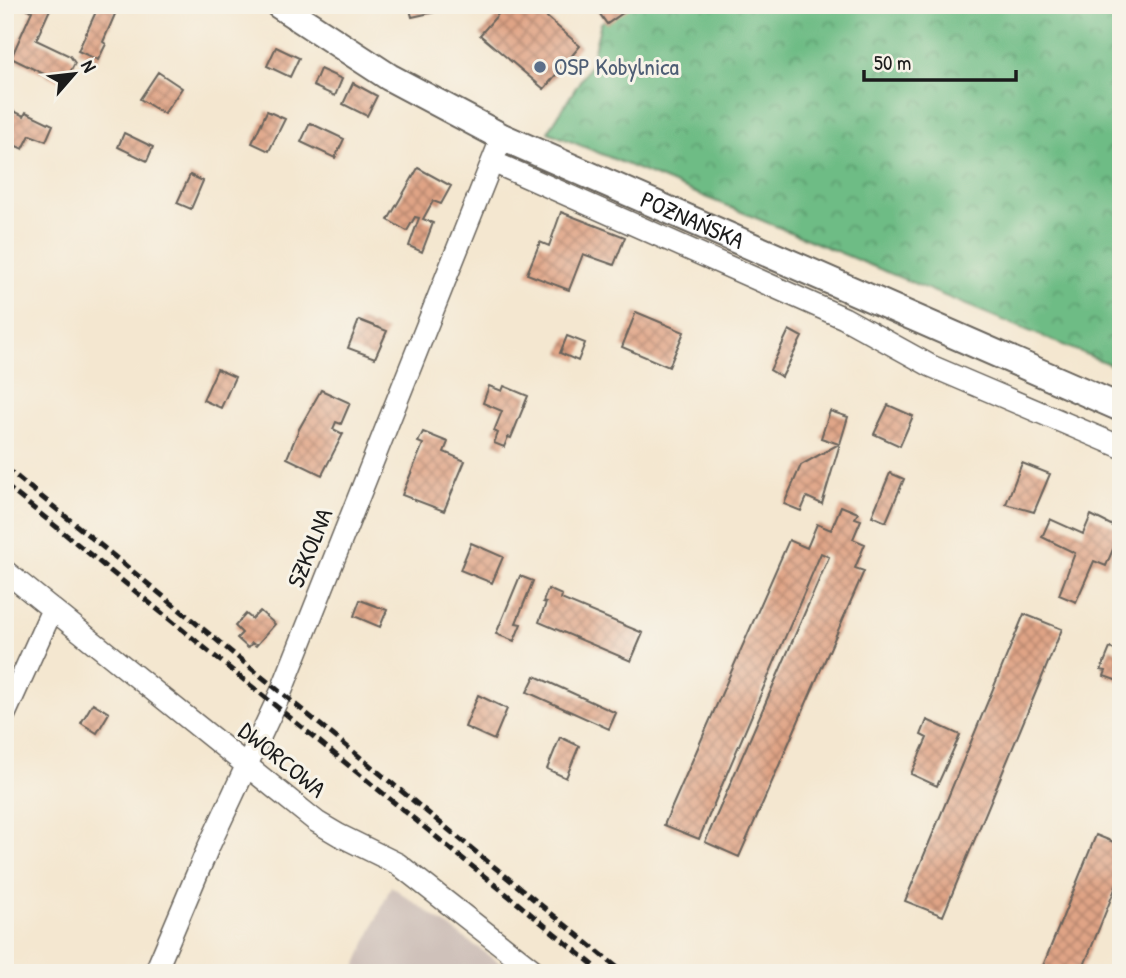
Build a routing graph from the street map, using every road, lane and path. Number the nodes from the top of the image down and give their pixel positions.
1 (279, 5) edge
2 (502, 137) junction
3 (493, 162) junction
4 (651, 217) junction
5 (1121, 408) edge
6 (1121, 447) edge
7 (5, 571) edge
8 (52, 610) junction
9 (5, 714) edge
10 (247, 764) junction
11 (155, 973) edge
12 (537, 973) edge

1 - 2 main road, POZNAŃSKA
2 - 3 street, SZKOLNA
2 - 4 main road, POZNAŃSKA
3 - 4 street
3 - 10 street, SZKOLNA
4 - 5 main road, POZNAŃSKA
4 - 6 street
7 - 8 street, DWORCOWA
8 - 9 street
8 - 10 street, DWORCOWA
10 - 11 street, SZKOLNA
10 - 12 street, DWORCOWA

